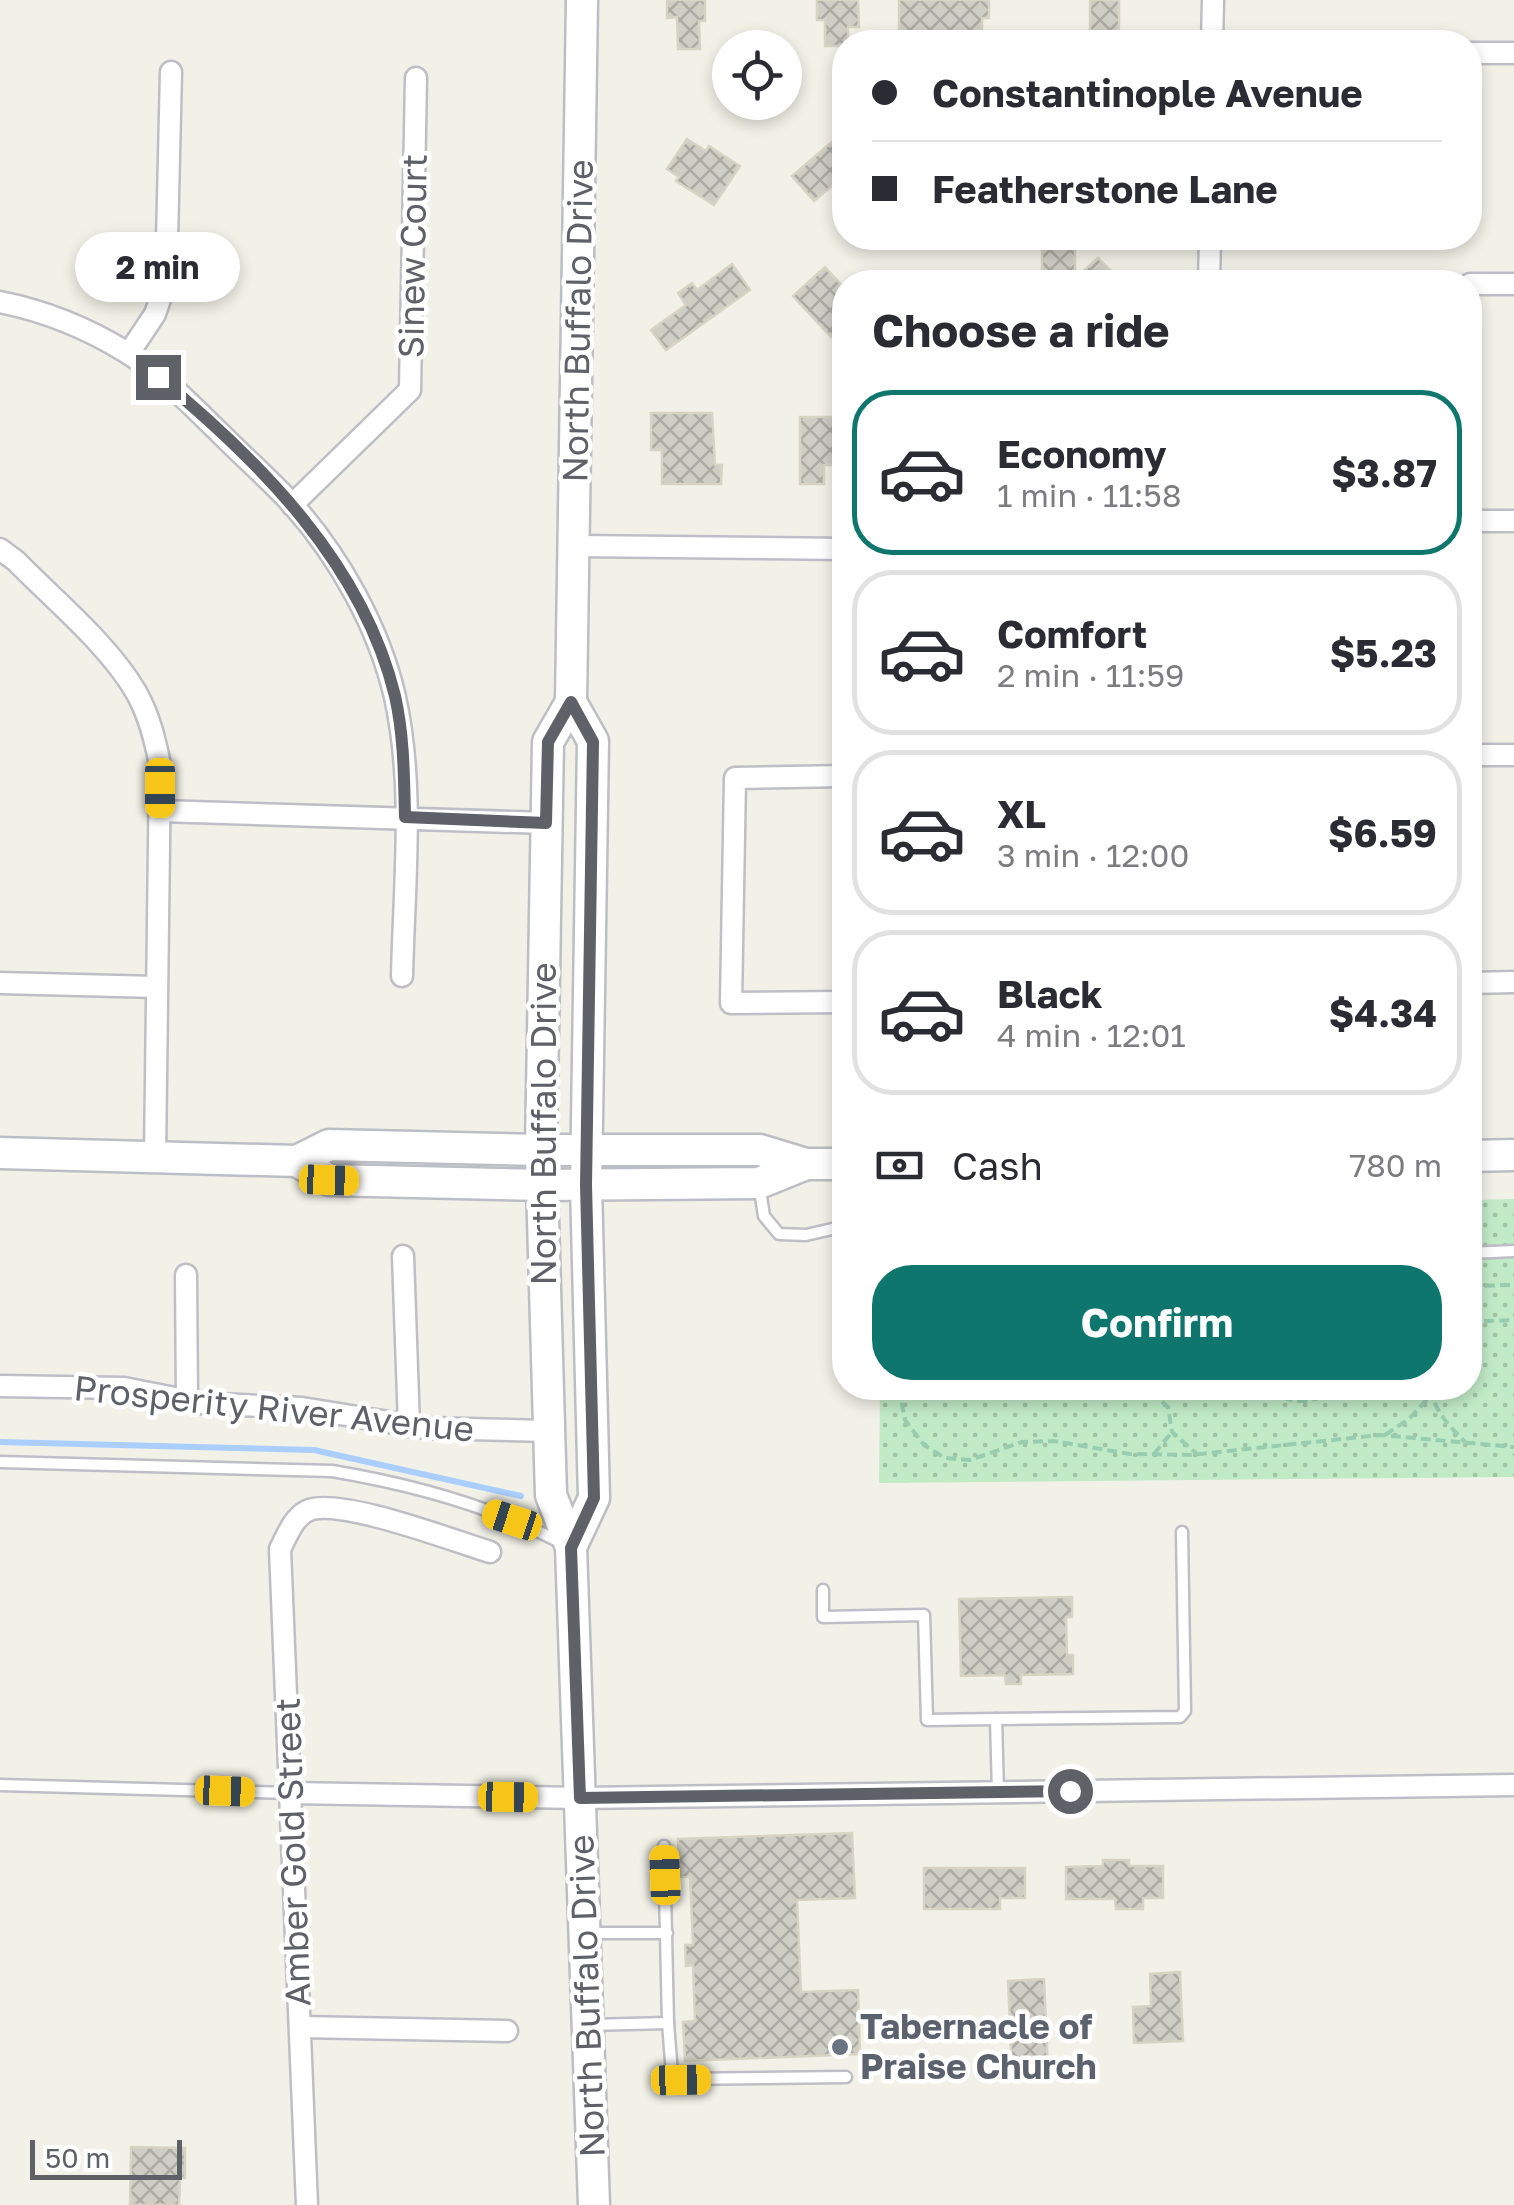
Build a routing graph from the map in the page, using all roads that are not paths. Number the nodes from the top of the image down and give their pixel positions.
1 (582, 0) edge
2 (1213, 0) edge
3 (1212, 30) edge
4 (1482, 53) edge
5 (1514, 53) edge
6 (171, 72) dead end
7 (416, 78) dead end
8 (1482, 284) edge
9 (1514, 284) edge
10 (0, 302) edge
11 (128, 354) junction
12 (292, 505) junction
13 (1514, 520) edge
14 (1482, 521) edge
15 (574, 546) junction
16 (832, 549) edge
17 (0, 550) edge
18 (571, 702) junction
19 (1482, 755) edge
20 (1514, 755) edge
21 (832, 776) edge
22 (160, 811) junction
23 (405, 817) junction
24 (546, 823) junction
25 (402, 976) dead end
26 (1514, 982) edge
27 (0, 983) edge
28 (1482, 983) edge
29 (156, 988) junction
30 (832, 1002) edge
31 (541, 1150) junction
32 (586, 1150) junction
33 (0, 1153) edge
34 (1514, 1155) edge
35 (1482, 1156) edge
36 (154, 1157) junction
37 (297, 1160) junction
38 (806, 1164) junction
39 (832, 1164) edge
40 (759, 1183) junction
41 (542, 1185) junction
42 (586, 1185) junction
43 (832, 1229) edge
44 (1514, 1252) edge
45 (1482, 1253) edge
46 (403, 1256) dead end
47 (186, 1274) dead end
48 (0, 1386) edge
49 (187, 1400) junction
50 (409, 1426) junction
51 (548, 1431) junction
52 (0, 1462) edge
53 (1182, 1532) dead end
54 (571, 1548) junction
55 (490, 1552) dead end
56 (823, 1590) dead end
57 (996, 1719) junction
58 (0, 1785) edge
59 (1514, 1785) edge
60 (998, 1792) junction
61 (290, 1793) junction
62 (580, 1798) junction
63 (664, 1846) dead end
64 (585, 1933) junction
65 (667, 1933) junction
66 (668, 2022) junction
67 (588, 2025) junction
68 (300, 2027) junction
69 (507, 2032) dead end
70 (846, 2077) dead end
71 (307, 2205) edge
72 (594, 2205) edge

1 - 15 main road, North Buffalo Drive
2 - 3 street
4 - 5 street
6 - 11 street
7 - 12 street, Sinew Court
8 - 9 street
10 - 11 street
11 - 12 street
12 - 23 street
13 - 14 street
15 - 16 street
15 - 18 main road, North Buffalo Drive
17 - 22 street
18 - 24 main road, North Buffalo Drive
18 - 32 main road, North Buffalo Drive
19 - 20 street
21 - 30 street
22 - 23 street
22 - 29 street
23 - 24 street
23 - 25 street
24 - 31 main road, North Buffalo Drive
26 - 28 street
27 - 29 street
29 - 36 street
31 - 32 main road
31 - 37 main road
31 - 41 main road, North Buffalo Drive
32 - 38 main road
32 - 42 main road, North Buffalo Drive
33 - 36 main road
34 - 35 main road
36 - 37 main road
37 - 41 main road
38 - 39 main road
38 - 40 main road
40 - 42 main road
40 - 43 lane
41 - 42 main road
41 - 51 main road, North Buffalo Drive
42 - 54 main road, North Buffalo Drive
44 - 45 lane
46 - 50 street
47 - 49 street
48 - 49 street, Prosperity River Avenue
49 - 50 street, Prosperity River Avenue
50 - 51 street, Prosperity River Avenue
51 - 54 main road, North Buffalo Drive
52 - 54 lane
53 - 57 lane
54 - 62 main road, North Buffalo Drive
55 - 61 street, Amber Gold Street
56 - 57 lane
57 - 60 lane
58 - 61 lane
59 - 60 street
60 - 62 street
61 - 62 street
61 - 68 street, Amber Gold Street
62 - 64 main road, North Buffalo Drive
63 - 65 lane
64 - 65 lane
64 - 67 main road, North Buffalo Drive
65 - 66 lane
66 - 67 lane
66 - 70 lane
67 - 72 main road, North Buffalo Drive
68 - 69 street
68 - 71 street, Amber Gold Street

